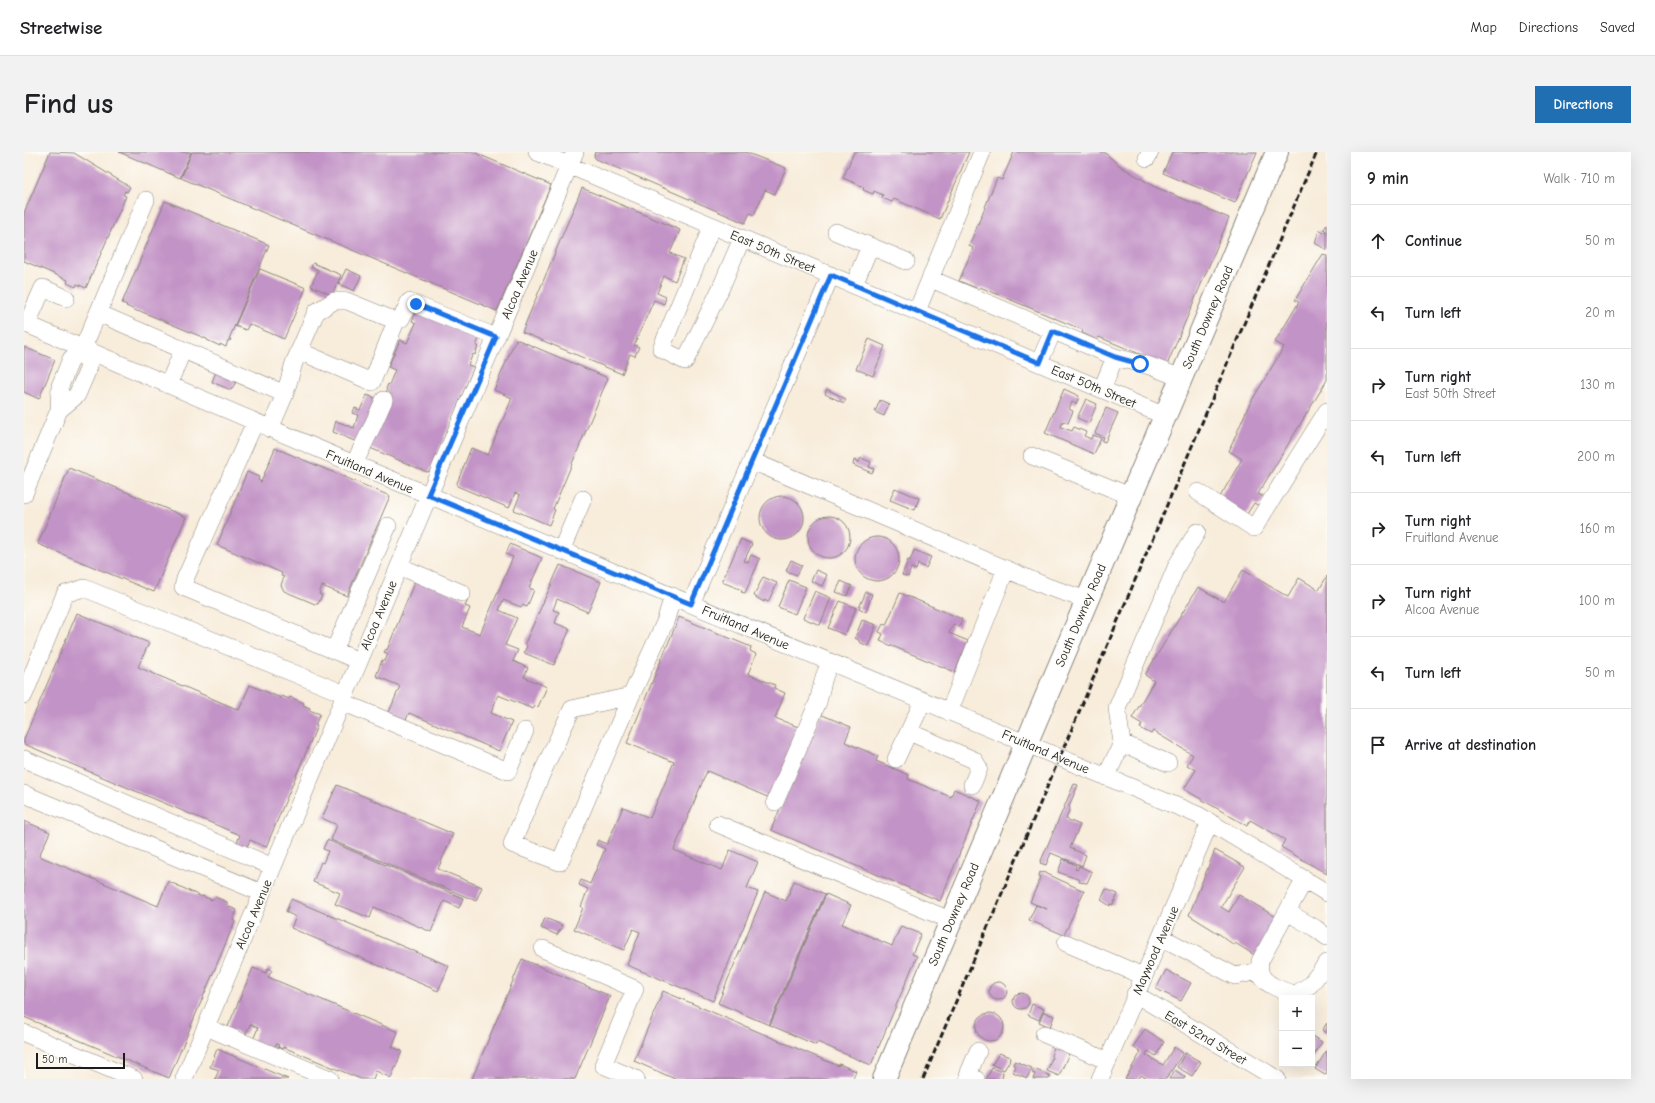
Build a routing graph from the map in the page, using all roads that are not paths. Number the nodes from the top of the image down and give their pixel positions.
1 (537, 152) edge
2 (982, 152) edge
3 (1277, 152) edge
4 (572, 159) edge
5 (146, 200) dead end
6 (712, 226) junction
7 (836, 232) dead end
8 (742, 238) junction
9 (870, 246) junction
10 (906, 261) dead end
11 (831, 275) junction
12 (931, 279) junction
13 (854, 285) junction
14 (66, 298) dead end
15 (917, 312) junction
16 (98, 313) junction
17 (396, 321) junction
18 (26, 324) edge
19 (1053, 331) junction
20 (496, 337) junction
21 (183, 350) junction
22 (299, 351) junction
23 (77, 354) junction
24 (1115, 357) junction
25 (1040, 363) junction
26 (1181, 378) junction
27 (168, 385) junction
28 (1102, 389) junction
29 (285, 394) junction
30 (384, 400) dead end
31 (59, 410) junction
32 (1327, 411) edge
33 (1165, 416) junction
34 (263, 425) junction
35 (1032, 456) dead end
36 (752, 461) junction
37 (354, 464) junction
38 (1198, 492) dead end
39 (24, 494) edge
40 (428, 495) junction
41 (1130, 496) junction
42 (583, 499) dead end
43 (388, 526) dead end
44 (1197, 532) dead end
45 (561, 551) junction
46 (399, 566) junction
47 (1006, 568) junction
48 (462, 593) dead end
49 (673, 596) junction
50 (1086, 600) junction
51 (691, 604) junction
52 (334, 651) junction
53 (359, 661) junction
54 (830, 662) junction
55 (24, 695) edge
56 (630, 696) junction
57 (343, 698) junction
58 (923, 701) junction
59 (949, 712) junction
60 (525, 731) dead end
61 (909, 732) junction
62 (1026, 743) junction
63 (1122, 744) junction
64 (24, 759) edge
65 (896, 759) dead end
66 (1168, 763) dead end
67 (1106, 777) junction
68 (972, 785) dead end
69 (24, 794) edge
70 (775, 802) dead end
71 (1210, 822) junction
72 (718, 824) dead end
73 (273, 867) junction
74 (1305, 879) junction
75 (262, 893) junction
76 (1327, 893) edge
77 (1287, 912) junction
78 (950, 920) junction
79 (1160, 937) junction
80 (1327, 937) edge
81 (1066, 943) dead end
82 (543, 949) dead end
83 (1327, 963) edge
84 (1260, 971) junction
85 (1143, 976) junction
86 (1135, 994) junction
87 (206, 1027) junction
88 (24, 1033) edge
89 (1044, 1034) dead end
90 (978, 1051) dead end
91 (1108, 1061) junction
92 (600, 1072) edge
93 (970, 1078) edge
94 (134, 1079) edge
95 (184, 1079) edge
96 (330, 1079) edge
97 (636, 1079) edge
98 (884, 1079) edge
99 (1100, 1079) edge
100 (1277, 1079) edge

1 - 4 street, East 50th Street
2 - 12 street
3 - 26 main road, South Downey Road
4 - 6 street, East 50th Street
4 - 20 street, Alcoa Avenue
5 - 16 street
6 - 8 street, East 50th Street
6 - 8 street
7 - 9 street
8 - 11 street, East 50th Street
9 - 10 street
9 - 13 street
11 - 13 street, East 50th Street
11 - 36 street
12 - 15 street
12 - 19 street
13 - 15 street, East 50th Street
14 - 18 street
15 - 25 street, East 50th Street
16 - 21 street
16 - 23 street
17 - 20 street
17 - 22 street
17 - 22 street
18 - 23 street, Fruitland Avenue
19 - 24 street
19 - 25 street
20 - 40 street, Alcoa Avenue
21 - 27 street
21 - 29 street
22 - 29 street
23 - 27 street, Fruitland Avenue
23 - 31 street
23 - 31 street
24 - 26 street
24 - 28 street
25 - 28 street, East 50th Street
26 - 33 main road, South Downey Road
27 - 34 street, Fruitland Avenue
28 - 33 street, East 50th Street
29 - 34 street
30 - 37 street
31 - 39 street
32 - 38 street
33 - 41 main road, South Downey Road
34 - 37 street, Fruitland Avenue
34 - 52 street
35 - 41 street
36 - 47 street
36 - 51 street
37 - 40 street, Fruitland Avenue
40 - 45 street, Fruitland Avenue
40 - 46 street, Alcoa Avenue
41 - 50 main road, South Downey Road
42 - 45 street
43 - 52 street
44 - 63 street
45 - 49 street, Fruitland Avenue
46 - 48 street
46 - 53 street, Alcoa Avenue
47 - 50 street
47 - 59 street
49 - 51 street, Fruitland Avenue
49 - 56 street
50 - 62 main road, South Downey Road
51 - 54 street, Fruitland Avenue
52 - 53 street
53 - 57 street, Alcoa Avenue
54 - 58 street, Fruitland Avenue
54 - 70 street
55 - 57 street
56 - 56 street
57 - 60 street
57 - 73 street, Alcoa Avenue
58 - 59 street, Fruitland Avenue
58 - 61 street
59 - 62 street, Fruitland Avenue
61 - 65 street
61 - 68 street
62 - 67 street, Fruitland Avenue
62 - 78 main road, South Downey Road
63 - 66 street
63 - 67 street
64 - 73 street
67 - 71 street, Fruitland Avenue
69 - 75 street
71 - 74 street, Fruitland Avenue
71 - 79 street, Maywood Avenue
72 - 78 street
73 - 75 street, Alcoa Avenue
74 - 76 street, Fruitland Avenue
74 - 77 street
75 - 87 street, Alcoa Avenue
77 - 80 street
77 - 84 street
78 - 98 main road, South Downey Road
79 - 84 street
79 - 85 street, Maywood Avenue
81 - 85 street
82 - 92 street
83 - 84 street
85 - 86 street, Maywood Avenue
86 - 91 street, Maywood Avenue
86 - 100 street, East 52nd Street
87 - 95 street, Alcoa Avenue
87 - 96 street
88 - 94 street
89 - 91 street
90 - 93 street
91 - 99 street, Maywood Avenue
92 - 97 street

